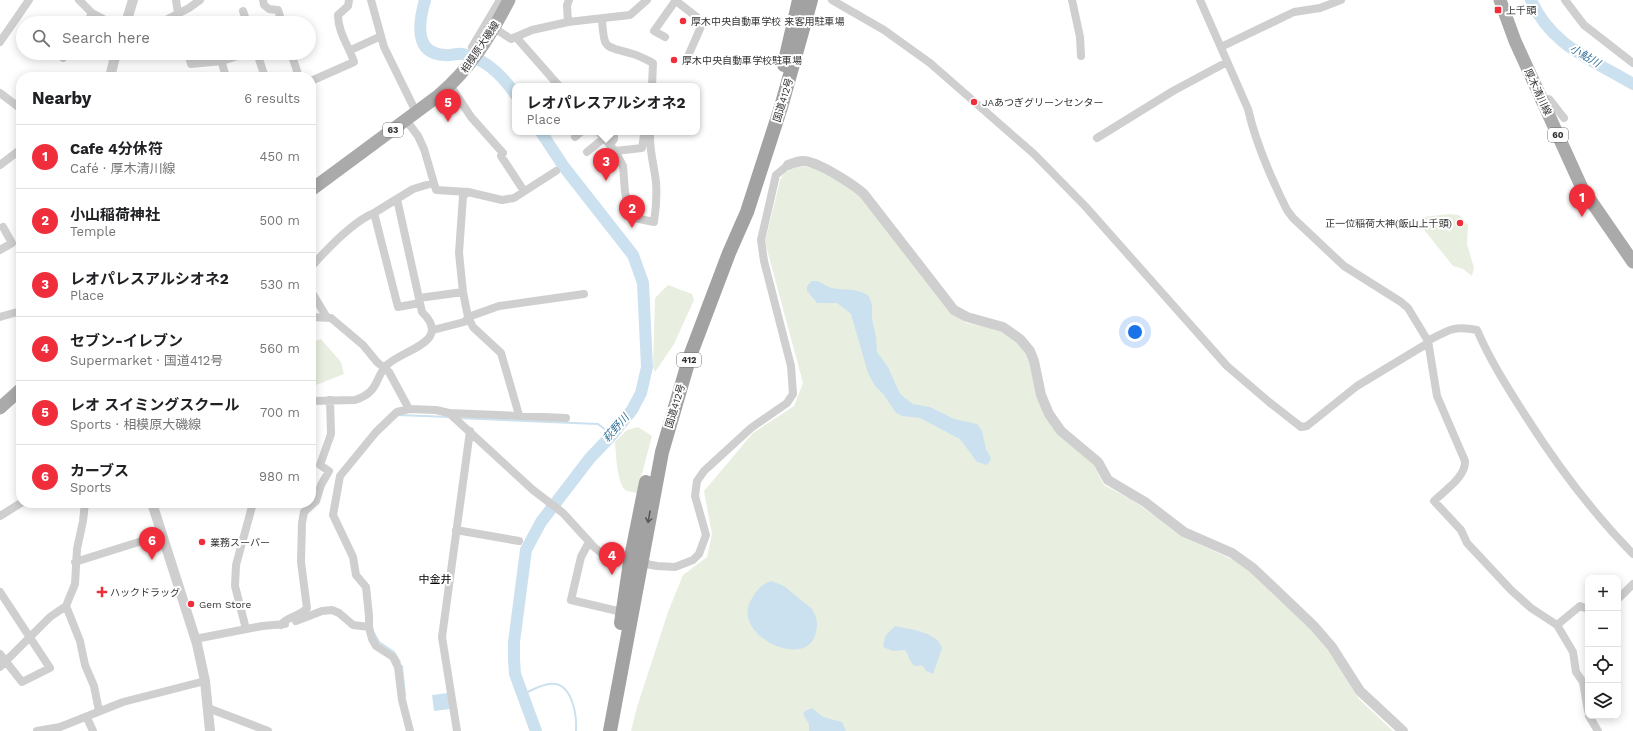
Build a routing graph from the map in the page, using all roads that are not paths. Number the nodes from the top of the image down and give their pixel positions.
1 (29, 0) edge
2 (80, 0) edge
3 (133, 0) edge
4 (176, 0) edge
5 (200, 0) edge
6 (264, 0) edge
7 (349, 0) edge
8 (371, 0) edge
9 (500, 0) edge
10 (509, 0) edge
11 (569, 0) edge
12 (647, 0) edge
13 (676, 0) edge
14 (800, 0) edge
15 (811, 0) edge
16 (832, 0) edge
17 (1072, 0) edge
18 (1200, 0) edge
19 (1341, 0) edge
20 (1500, 0) edge
21 (1565, 0) edge
22 (243, 11) dead end
23 (92, 13) junction
24 (178, 14) junction
25 (18, 16) edge
26 (90, 16) edge
27 (98, 16) edge
28 (128, 16) edge
29 (174, 16) edge
30 (245, 16) edge
31 (280, 16) edge
32 (16, 19) edge
33 (602, 19) junction
34 (568, 22) junction
35 (494, 28) junction
36 (381, 36) junction
37 (516, 36) junction
38 (665, 37) dead end
39 (0, 42) edge
40 (1221, 47) junction
41 (477, 48) junction
42 (351, 50) junction
43 (1081, 56) dead end
44 (111, 60) edge
45 (207, 60) edge
46 (221, 60) edge
47 (259, 60) edge
48 (293, 60) edge
49 (1227, 62) junction
50 (685, 63) dead end
51 (1633, 63) edge
52 (190, 64) dead end
53 (110, 72) edge
54 (224, 72) edge
55 (263, 72) edge
56 (297, 72) edge
57 (316, 79) edge
58 (556, 83) edge
59 (652, 83) edge
60 (450, 86) junction
61 (0, 93) edge
62 (1542, 99) junction
63 (16, 105) edge
64 (411, 116) junction
65 (1564, 116) dead end
66 (601, 135) edge
67 (614, 135) edge
68 (644, 135) edge
69 (650, 135) edge
70 (1097, 138) dead end
71 (613, 148) junction
72 (587, 152) dead end
73 (16, 153) edge
74 (0, 165) edge
75 (788, 165) joint
76 (556, 171) dead end
77 (433, 183) junction
78 (316, 186) edge
79 (524, 191) junction
80 (468, 192) junction
81 (397, 199) junction
82 (374, 213) junction
83 (6, 230) dead end
84 (0, 250) edge
85 (316, 261) edge
86 (1633, 262) edge
87 (463, 292) junction
88 (584, 294) dead end
89 (316, 299) edge
90 (419, 301) junction
91 (16, 312) edge
92 (1, 315) edge
93 (326, 316) junction
94 (316, 317) edge
95 (469, 319) junction
96 (433, 330) junction
97 (1428, 342) junction
98 (384, 368) junction
99 (16, 394) edge
100 (330, 400) junction
101 (316, 401) edge
102 (0, 408) edge
103 (409, 409) junction
104 (449, 413) junction
105 (519, 415) junction
106 (566, 418) dead end
107 (470, 431) junction
108 (316, 501) edge
109 (16, 506) edge
110 (85, 508) edge
111 (153, 508) edge
112 (252, 508) edge
113 (308, 508) edge
114 (0, 516) edge
115 (456, 530) junction
116 (161, 535) junction
117 (519, 542) dead end
118 (589, 542) junction
119 (1633, 554) edge
120 (75, 562) junction
121 (635, 563) junction
122 (1633, 584) edge
123 (0, 592) edge
124 (1621, 596) edge
125 (66, 606) junction
126 (1585, 608) edge
127 (622, 612) junction
128 (281, 625) junction
129 (1557, 626) junction
130 (369, 627) junction
131 (246, 629) junction
132 (30, 638) junction
133 (195, 639) junction
134 (0, 654) edge
135 (3, 664) edge
136 (205, 681) junction
137 (1585, 697) edge
138 (208, 708) junction
139 (99, 711) junction
140 (87, 718) junction
141 (209, 719) junction
142 (1591, 719) edge
143 (37, 731) edge
144 (93, 731) edge
145 (205, 731) edge
146 (210, 731) edge
147 (268, 731) edge
148 (410, 731) edge
149 (456, 731) edge
150 (600, 731) edge
151 (610, 731) edge
152 (1403, 731) edge
153 (1598, 731) edge

1 - 25 street
2 - 23 street
3 - 28 street
4 - 24 street
5 - 24 street
6 - 31 street
7 - 42 street
8 - 36 street
9 - 41 street
10 - 35 main road, 相模原大磯線 / 63
11 - 34 street
12 - 33 street
13 - 38 street
13 - 50 street
14 - 121 highway, 国道412号 / 412
15 -> 121 highway, 国道412号 / 412
16 - 97 street
17 - 43 street
18 - 40 street
19 - 40 street
20 - 62 main road, 厚木清川線 / 60
21 - 51 street
22 - 30 street
23 - 26 street
23 - 27 street
24 - 29 street
32 - 39 street
33 - 34 street
33 - 59 street
34 - 37 street
35 - 37 street
35 - 41 main road, 相模原大磯線 / 63
36 - 42 street
36 - 64 street
37 - 58 street
40 - 49 street
41 - 60 main road, 相模原大磯線 / 63
42 - 57 street
44 - 53 street
45 - 52 street
46 - 54 street
47 - 55 street
48 - 56 street
49 - 70 street
49 - 97 street
60 - 64 main road, 相模原大磯線 / 63
60 - 79 street
61 - 63 street
62 - 65 street
62 - 86 main road, 厚木清川線 / 60
64 - 77 street
64 - 78 main road, 相模原大磯線 / 63
66 - 71 street
66 - 72 street
67 - 71 street
68 - 71 street
69 - 71 street
73 - 74 street
75 - 121 street
75 - 152 street
76 - 79 street
77 - 80 street
77 - 81 street
79 - 80 street
80 - 87 street
81 - 82 street
81 - 90 street
82 - 85 street
82 - 90 street
83 - 84 street
87 - 90 street
87 - 95 street
88 - 95 street
89 - 93 street
90 - 96 street
91 - 92 street
93 - 94 street
93 - 98 street
95 - 96 street
95 - 105 street
96 - 98 street
97 - 119 street
97 - 129 street
98 - 100 street
98 - 103 street
99 - 102 main road
100 - 101 street
100 - 108 street
103 - 104 street
103 - 130 street
104 - 105 street
104 - 107 street
105 - 106 street
107 - 115 street
107 - 118 street
109 - 114 street
110 - 120 street
111 - 116 street
112 - 131 street
113 - 128 street
115 - 117 street
115 - 149 street
116 - 120 street
116 - 133 street
118 - 121 street
118 - 127 street
120 - 125 street
121 - 127 highway, 国道412号 / 412
121 - 151 highway, 国道412号 / 412
122 - 124 street
123 - 132 street
125 - 132 street
125 - 139 street
126 - 129 street
127 - 150 highway, 国道412号 / 412
128 - 130 street
128 - 131 street
129 - 137 street
130 - 148 street
131 - 133 street
132 - 135 street
132 - 135 street
133 - 136 street
134 - 135 street
136 - 138 street
136 - 139 street
138 - 141 street
138 - 147 street
139 - 140 street
140 - 143 street
140 - 144 street
141 - 145 street
141 - 146 street
142 - 153 street

